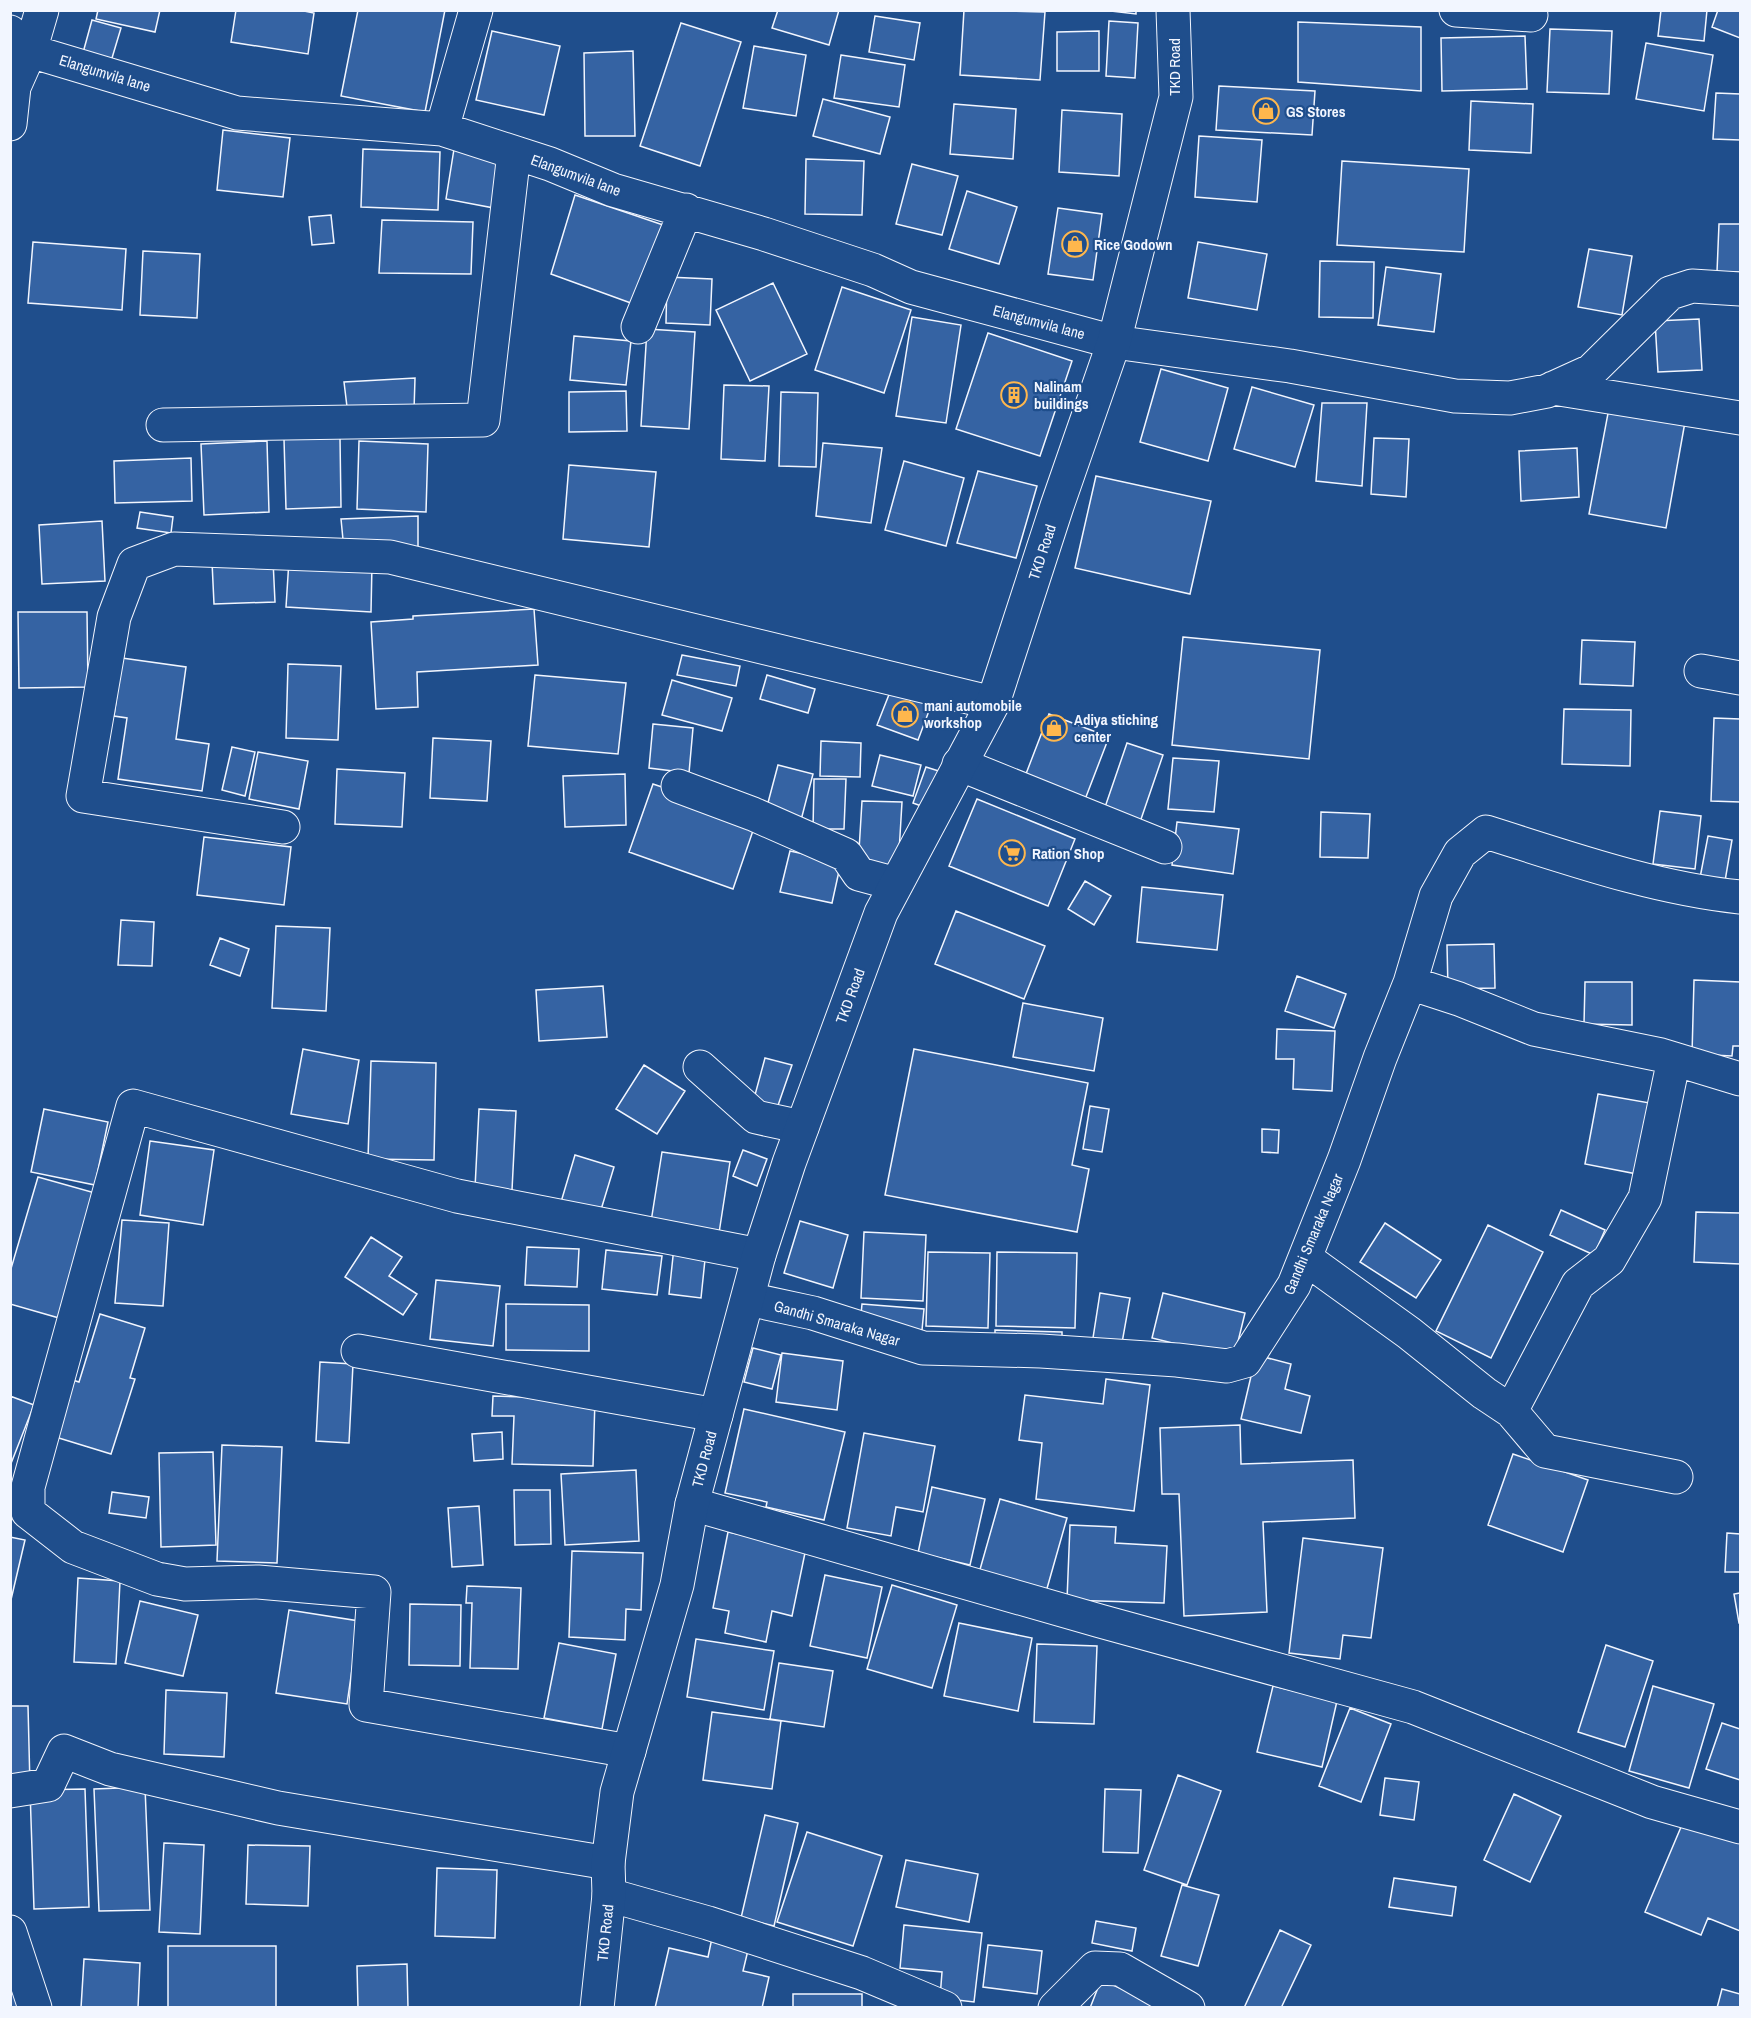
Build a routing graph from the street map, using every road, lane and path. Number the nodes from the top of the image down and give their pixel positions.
1 (42, 10) edge
2 (476, 10) edge
3 (1173, 10) edge
4 (1456, 10) edge
5 (1531, 15) dead end
6 (20, 42) edge
7 (10, 123) edge
8 (442, 129) junction
9 (514, 153) junction
10 (686, 210) junction
11 (1740, 289) edge
12 (638, 327) dead end
13 (1114, 342) junction
14 (1553, 388) junction
15 (1740, 418) edge
16 (163, 425) dead end
17 (1701, 671) dead end
18 (1740, 678) edge
19 (993, 703) junction
20 (959, 764) junction
21 (678, 786) dead end
22 (283, 827) dead end
23 (1165, 847) dead end
24 (897, 884) junction
25 (1740, 897) edge
26 (1410, 983) junction
27 (1674, 1059) junction
28 (700, 1067) dead end
29 (1740, 1079) edge
30 (802, 1127) junction
31 (759, 1255) junction
32 (1305, 1258) junction
33 (748, 1299) junction
34 (358, 1351) dead end
35 (1511, 1411) junction
36 (716, 1415) junction
37 (1676, 1477) dead end
38 (692, 1504) junction
39 (629, 1751) junction
40 (10, 1791) edge
41 (1740, 1827) edge
42 (608, 1879) junction
43 (10, 1932) edge
44 (35, 2007) edge
45 (597, 2007) edge
46 (945, 2007) edge
47 (1055, 2007) edge
48 (1188, 2007) edge

1 - 6 street
2 - 8 street
3 - 13 street, TKD Road
4 - 5 street
6 - 7 street
6 - 8 street, Elangumvila lane
8 - 9 street, Elangumvila lane
9 - 10 street, Elangumvila lane
9 - 16 street
10 - 12 street
10 - 13 street, Elangumvila lane
11 - 14 street
13 - 14 street, Elangumvila lane
13 - 19 street, TKD Road
14 - 15 street
17 - 18 street
19 - 20 street, TKD Road
19 - 22 street
20 - 23 street
20 - 24 street, TKD Road
21 - 24 street
24 - 30 street, TKD Road
25 - 26 street, Gandhi Smaraka Nagar
26 - 27 street
26 - 32 street, Gandhi Smaraka Nagar
27 - 29 street
27 - 35 street
28 - 30 street
30 - 31 street, TKD Road
31 - 33 street, TKD Road
31 - 39 street
32 - 33 street, Gandhi Smaraka Nagar
32 - 35 street
33 - 36 street, TKD Road
34 - 36 street
35 - 37 street
36 - 38 street, TKD Road
38 - 39 street, TKD Road
38 - 41 street
39 - 42 street, TKD Road
40 - 42 street
42 - 45 street, TKD Road
42 - 46 street
43 - 44 street
47 - 48 street

